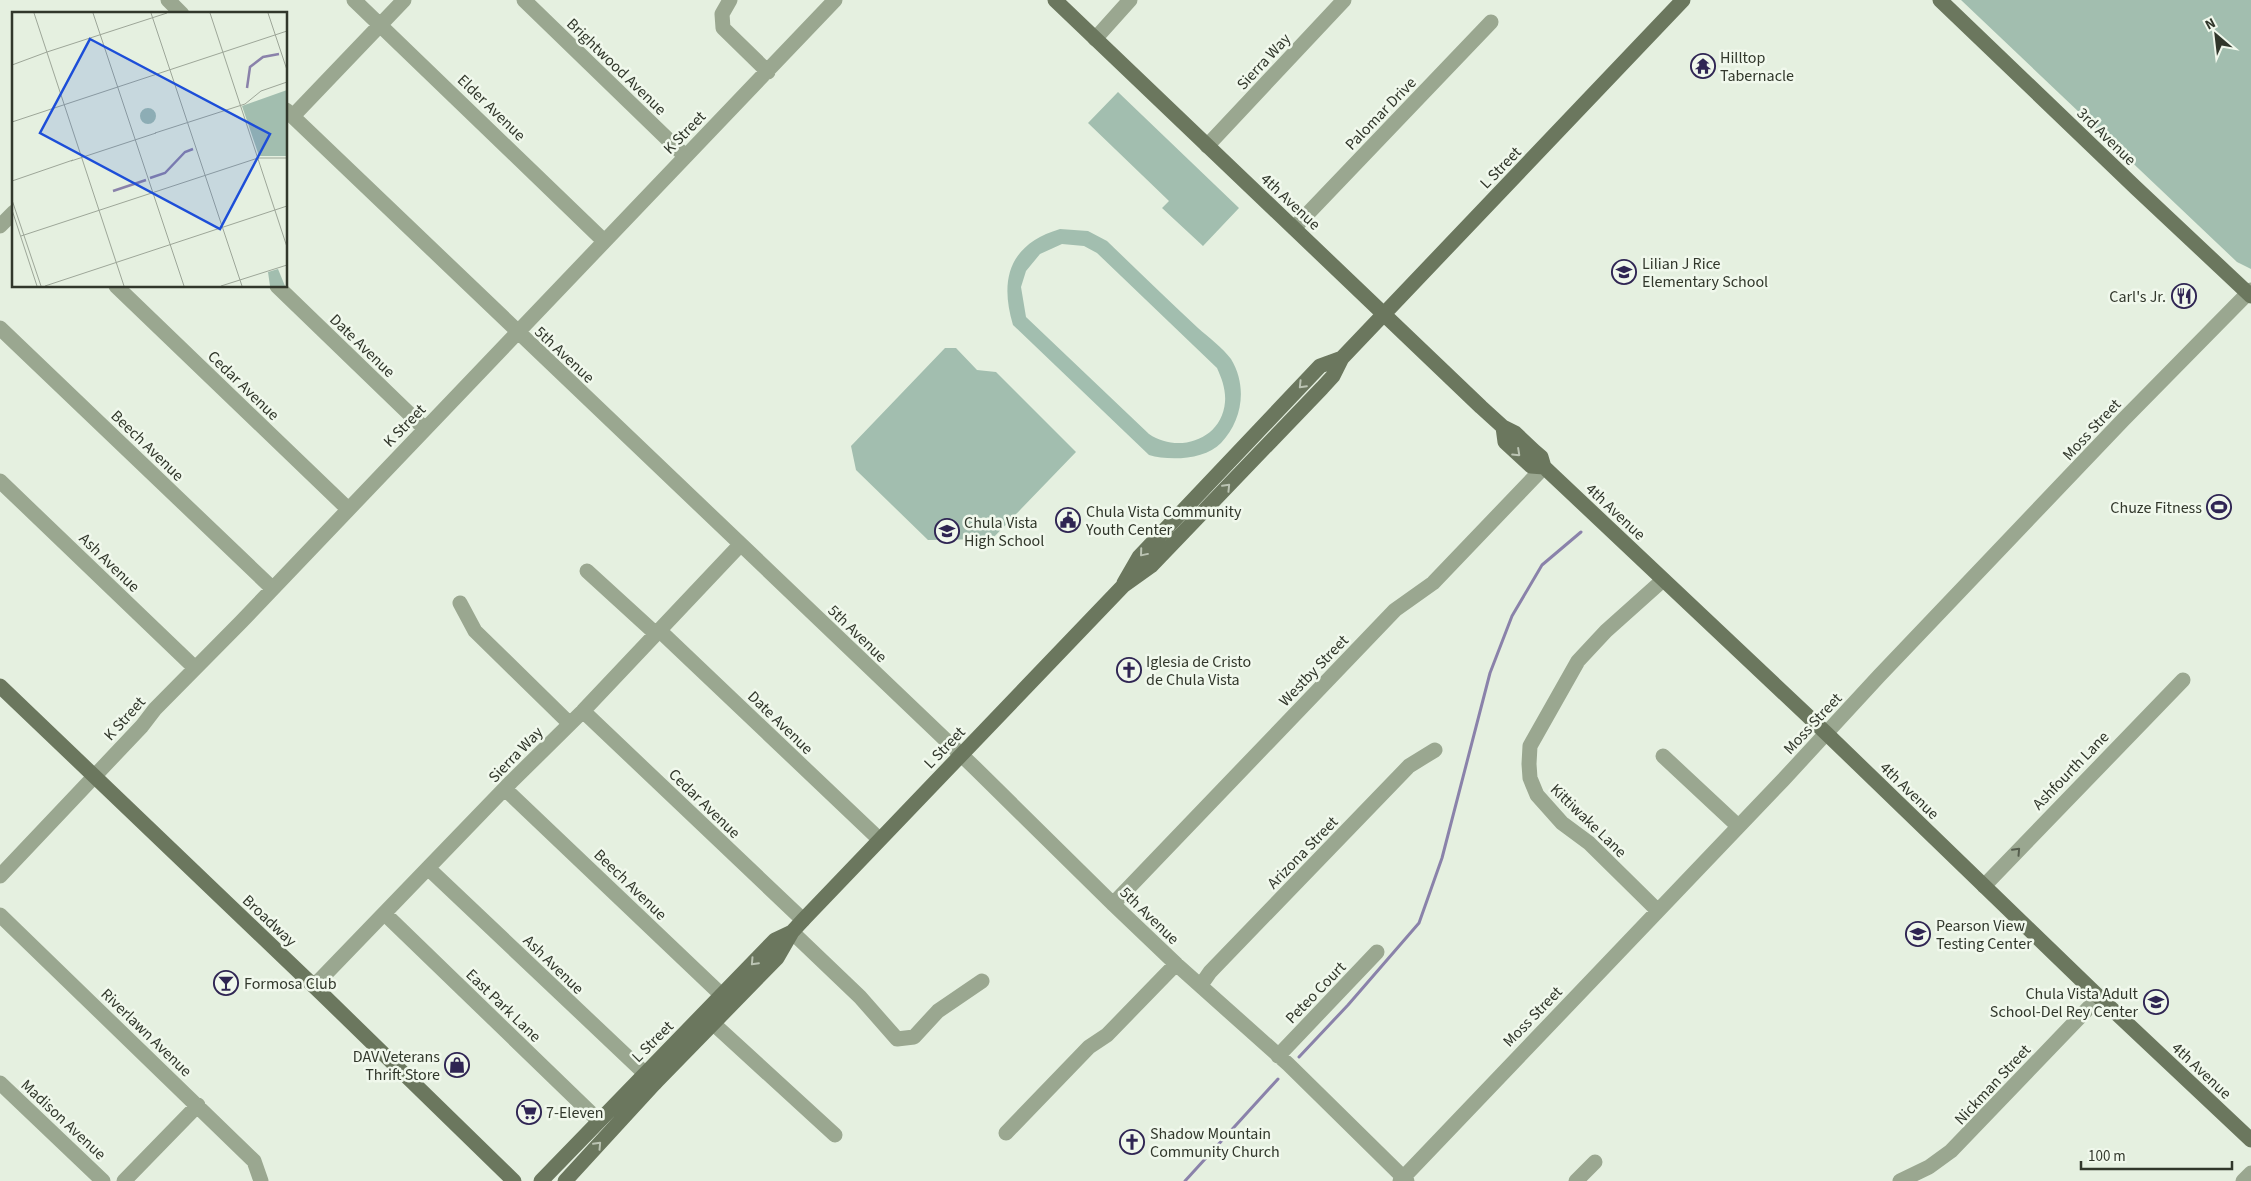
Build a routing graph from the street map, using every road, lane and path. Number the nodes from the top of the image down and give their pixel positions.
1 (168, 0) edge
2 (354, 0) edge
3 (404, 0) edge
4 (524, 0) edge
5 (730, 0) edge
6 (835, 0) edge
7 (1055, 0) edge
8 (1130, 0) edge
9 (1344, 0) edge
10 (1683, 0) edge
11 (1940, 0) edge
12 (180, 12) edge
13 (1492, 22) dead end
14 (380, 25) junction
15 (1095, 39) junction
16 (768, 72) junction
17 (290, 113) edge
18 (1207, 146) junction
19 (685, 156) junction
20 (12, 214) edge
21 (0, 226) edge
22 (1294, 228) junction
23 (604, 241) junction
24 (118, 288) edge
25 (279, 288) edge
26 (2250, 293) edge
27 (1384, 314) junction
28 (0, 328) edge
29 (517, 332) junction
30 (425, 429) junction
31 (1544, 467) junction
32 (0, 481) edge
33 (348, 509) junction
34 (740, 545) junction
35 (588, 570) dead end
36 (1663, 580) junction
37 (272, 588) junction
38 (460, 603) dead end
39 (658, 632) junction
40 (195, 668) junction
41 (2183, 680) dead end
42 (0, 686) edge
43 (583, 711) junction
44 (569, 723) junction
45 (1826, 733) junction
46 (1435, 750) dead end
47 (961, 755) junction
48 (1663, 756) dead end
49 (94, 777) junction
50 (505, 789) junction
51 (1738, 826) junction
52 (879, 840) junction
53 (429, 869) junction
54 (0, 876) edge
55 (1984, 886) junction
56 (1113, 904) junction
57 (1657, 910) junction
58 (385, 914) junction
59 (0, 915) edge
60 (803, 920) junction
61 (792, 932) junction
62 (1377, 952) dead end
63 (1176, 964) junction
64 (982, 981) dead end
65 (1201, 985) junction
66 (314, 986) junction
67 (2099, 997) junction
68 (727, 1001) junction
69 (709, 1019) junction
70 (1278, 1056) junction
71 (650, 1079) junction
72 (0, 1083) edge
73 (198, 1105) junction
74 (598, 1120) junction
75 (1006, 1133) dead end
76 (835, 1135) dead end
77 (2251, 1140) edge
78 (1595, 1162) dead end
79 (2251, 1173) edge
80 (1403, 1180) edge
81 (103, 1181) edge
82 (124, 1181) edge
83 (261, 1181) edge
84 (514, 1181) edge
85 (542, 1181) edge
86 (565, 1181) edge
87 (1576, 1181) edge
88 (1900, 1181) edge
89 (2243, 1181) edge

1 - 12 street
2 - 14 street, Elder Avenue
3 - 14 street
4 - 19 street, Brightwood Avenue
5 - 16 street
6 - 16 street, K Street
7 - 15 main road, 4th Avenue
8 - 15 street
9 - 18 street, Sierra Way
10 - 27 main road, L Street
11 - 26 main road, 3rd Avenue
13 - 22 street, Palomar Drive
14 - 17 street
14 - 23 street, Elder Avenue
15 - 18 main road, 4th Avenue
16 - 19 street, K Street
17 - 29 street, 5th Avenue
18 - 22 main road, 4th Avenue
19 - 23 street, K Street
20 - 21 street
22 - 27 main road, 4th Avenue
23 - 29 street, K Street
24 - 33 street, Cedar Avenue
25 - 30 street, Date Avenue
26 - 45 street, Moss Street
27 - 31 main road, 4th Avenue
27 - 47 main road, L Street
28 - 37 street, Beech Avenue
29 - 30 street, K Street
29 - 34 street, 5th Avenue
30 - 33 street, K Street
31 - 36 main road, 4th Avenue
31 - 56 street, Westby Street
32 - 40 street, Ash Avenue
33 - 37 street, K Street
34 - 39 street, Sierra Way
34 - 47 street, 5th Avenue
35 - 39 street, Date Avenue
36 - 45 main road, 4th Avenue
36 - 57 street, Kittiwake Lane
37 - 40 street, K Street
38 - 44 street
39 - 43 street, Sierra Way
39 - 52 street, Date Avenue
40 - 49 street, K Street
55 -> 41 street, Ashfourth Lane
42 - 49 main road, Broadway
43 - 44 street, Sierra Way
43 - 60 street, Cedar Avenue
44 - 50 street, Sierra Way
45 - 51 street, Moss Street
45 - 55 main road, 4th Avenue
46 - 65 street, Arizona Street
47 - 52 main road, L Street
47 - 56 street, 5th Avenue
48 - 51 street
49 - 54 street, K Street
49 - 66 main road, Broadway
50 - 53 street, Sierra Way
50 - 68 street, Beech Avenue
51 - 57 street, Moss Street
52 - 60 main road, L Street
53 - 58 street, Sierra Way
53 - 71 street, Ash Avenue
55 - 67 main road, 4th Avenue
56 - 63 street, 5th Avenue
57 - 80 street, Moss Street
58 - 66 street, Sierra Way
58 - 74 street, East Park Lane
59 - 73 street, Riverlawn Avenue
60 - 61 main road, L Street
61 - 64 street
61 - 68 main road, L Street
62 - 70 street, Peteo Court
63 - 65 street, 5th Avenue
63 - 75 street
65 - 70 street, 5th Avenue
66 - 84 main road, Broadway
67 - 77 main road, 4th Avenue
67 - 88 street, Nickman Street
68 - 69 main road, L Street
69 - 71 main road, L Street
69 - 76 street
70 - 80 street, 5th Avenue
71 - 74 main road, L Street
86 -> 71 main road, L Street
72 - 81 street, Madison Avenue
73 - 82 street
73 - 83 street, Riverlawn Avenue
74 - 85 main road, L Street
78 - 87 street
79 - 89 street

